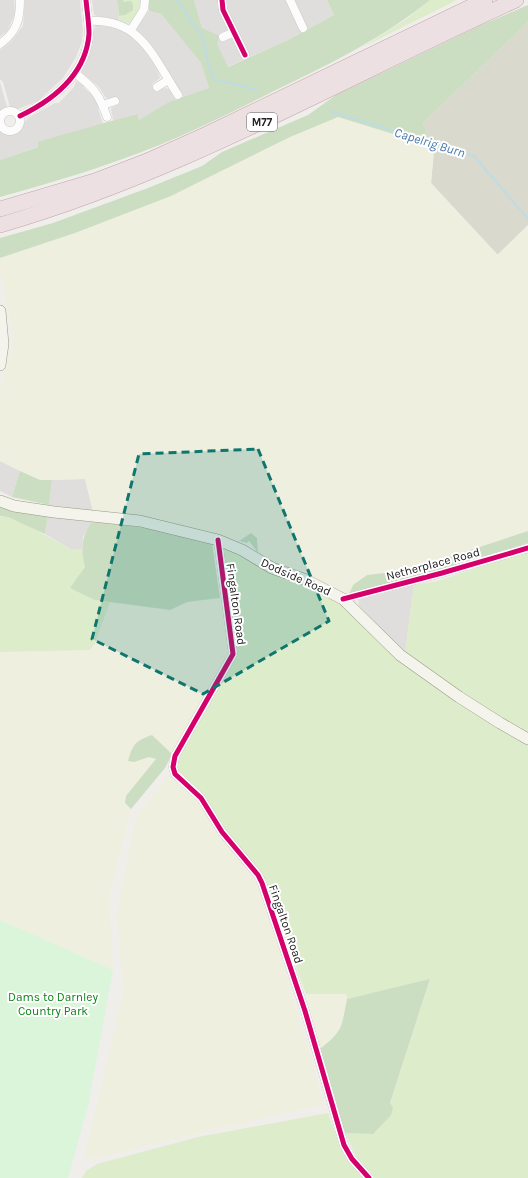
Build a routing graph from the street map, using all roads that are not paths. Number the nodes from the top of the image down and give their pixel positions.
1 (20, 0) edge
2 (86, 0) edge
3 (145, 0) edge
4 (222, 0) edge
5 (290, 0) edge
6 (485, 0) edge
7 (516, 0) edge
8 (88, 21) junction
9 (303, 28) dead end
10 (131, 30) junction
11 (234, 32) junction
12 (223, 37) dead end
13 (0, 44) edge
14 (245, 55) dead end
15 (75, 73) junction
16 (168, 80) junction
17 (158, 87) dead end
18 (178, 95) dead end
19 (115, 101) dead end
20 (103, 105) junction
21 (20, 116) dead end
22 (107, 117) dead end
23 (0, 209) edge
24 (0, 226) edge
25 (0, 311) edge
26 (0, 365) edge
27 (0, 501) edge
28 (218, 540) junction
29 (528, 548) edge
30 (343, 599) junction
31 (528, 739) edge
32 (369, 1178) edge

1 - 13 street
2 - 8 street
3 - 10 street
4 - 11 street
5 - 9 street
6 - 23 highway, M77
7 - 24 highway, M77
8 - 10 street
8 - 15 street
10 - 16 street
11 - 12 street
11 - 14 street
15 - 20 street
15 - 21 street
16 - 17 street
16 - 18 street
19 - 20 street
20 - 22 street
25 - 26 main road
27 - 28 main road, Dodside Road
28 - 30 main road, Dodside Road
28 - 32 street, Fingalton Road
29 - 30 street, Netherplace Road
30 - 31 main road, Dodside Road

